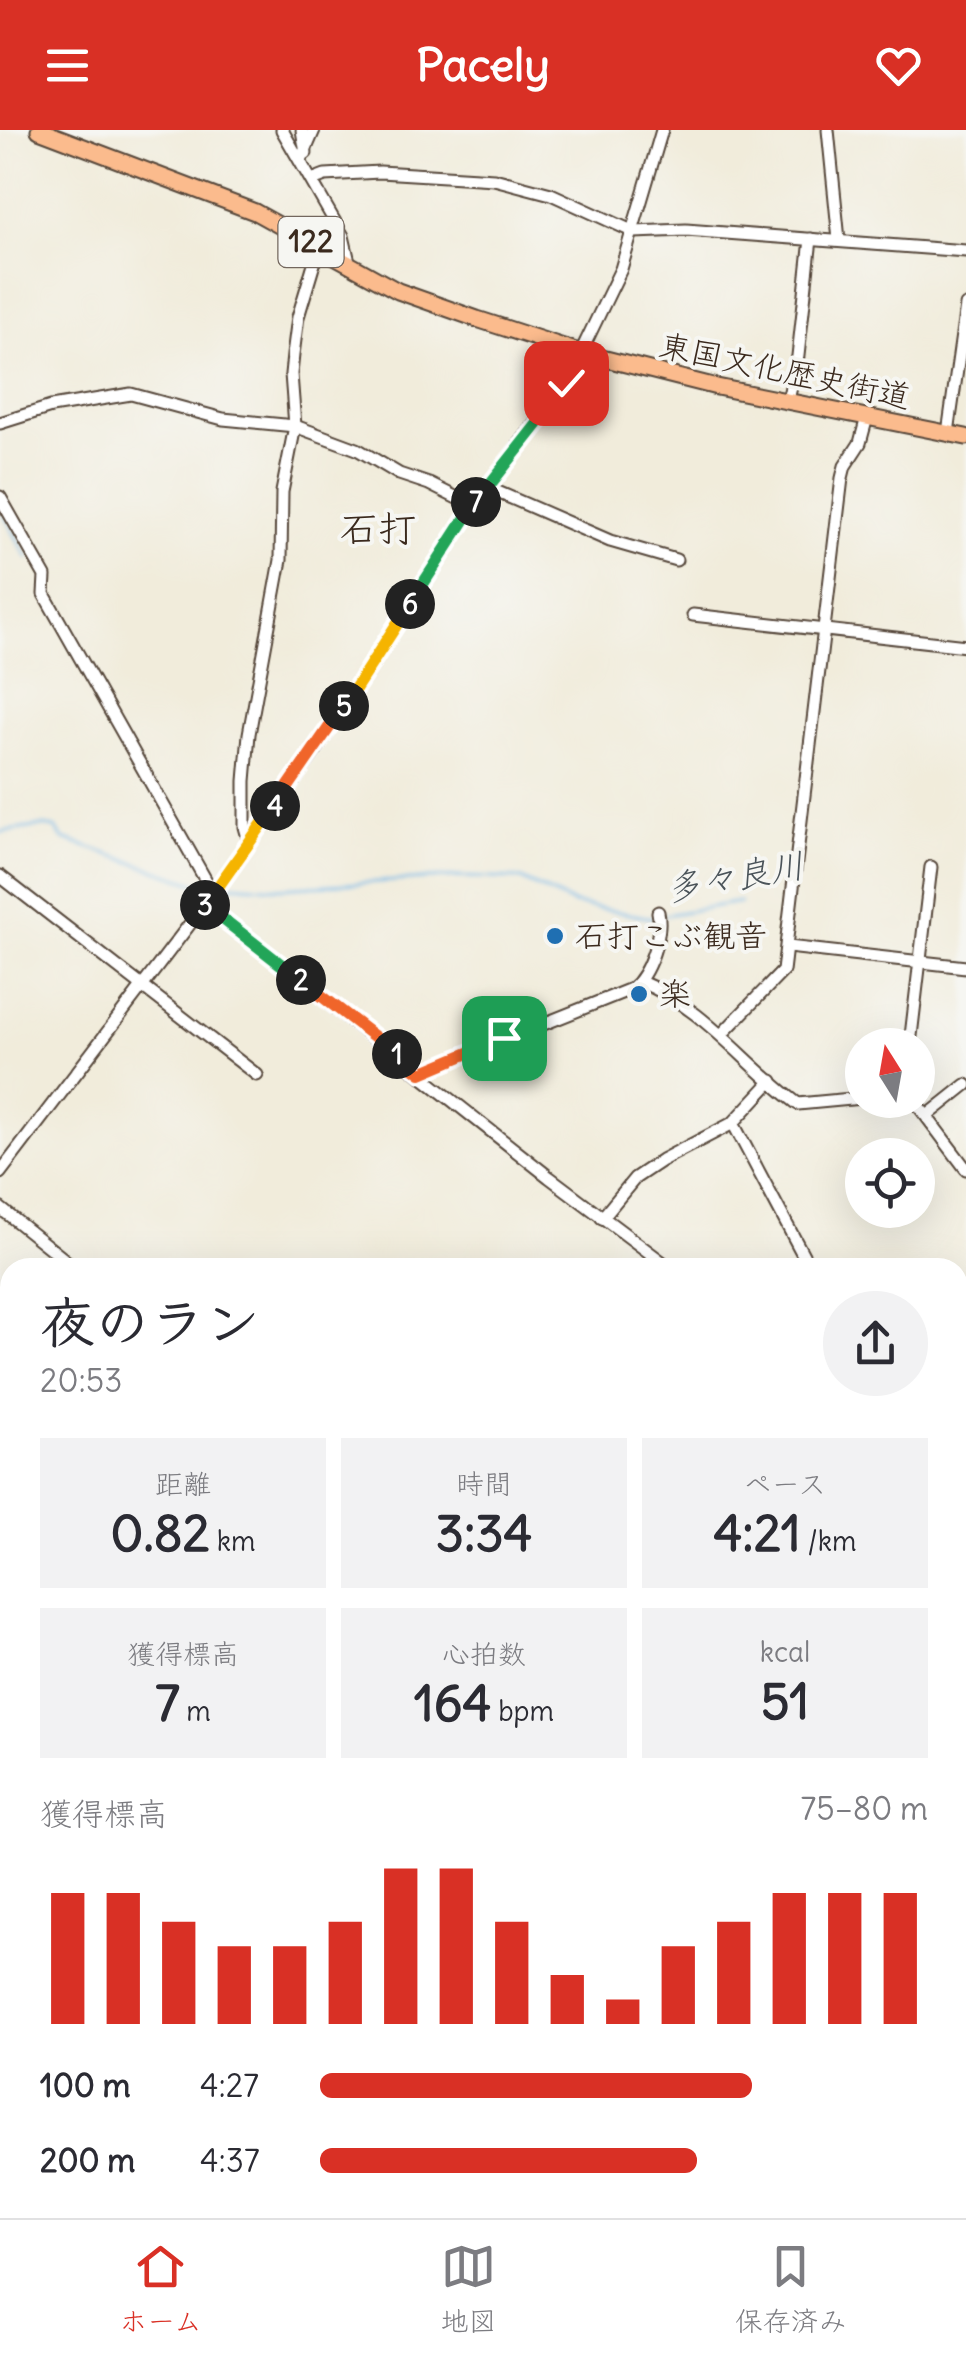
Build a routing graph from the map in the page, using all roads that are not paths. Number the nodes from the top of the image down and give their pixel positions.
1 (39, 130) edge
2 (282, 130) edge
3 (302, 130) edge
4 (314, 130) edge
5 (662, 130) edge
6 (828, 130) edge
7 (303, 157) junction
8 (312, 180) junction
9 (634, 232) junction
10 (811, 239) junction
11 (839, 240) junction
12 (320, 247) junction
13 (966, 250) edge
14 (350, 266) junction
15 (966, 306) edge
16 (582, 353) junction
17 (960, 374) edge
18 (788, 400) junction
19 (868, 417) junction
20 (0, 423) edge
21 (295, 426) junction
22 (948, 432) junction
23 (966, 437) edge
24 (486, 487) junction
25 (0, 497) edge
26 (472, 506) junction
27 (676, 560) dead end
28 (693, 615) dead end
29 (825, 630) junction
30 (966, 646) edge
31 (249, 841) junction
32 (931, 868) dead end
33 (0, 876) edge
34 (215, 892) junction
35 (205, 905) junction
36 (658, 912) dead end
37 (788, 946) junction
38 (918, 962) junction
39 (966, 968) edge
40 (640, 982) junction
41 (144, 985) junction
42 (912, 1028) edge
43 (722, 1034) junction
44 (421, 1073) junction
45 (257, 1075) dead end
46 (772, 1081) junction
47 (966, 1085) edge
48 (845, 1100) edge
49 (935, 1110) edge
50 (928, 1118) edge
51 (734, 1123) junction
52 (966, 1169) edge
53 (0, 1172) edge
54 (0, 1208) edge
55 (602, 1218) junction
56 (63, 1258) edge
57 (656, 1258) edge
58 (805, 1258) edge

1 - 12 highway, 東国文化歴史街道 / 122
2 - 7 street
3 - 7 street
4 - 7 street
5 - 9 street
6 - 11 street
7 - 8 street
8 - 9 street
8 - 14 street
9 - 10 street
9 - 16 street
10 - 11 street
10 - 18 street
11 - 13 street
12 - 14 highway, 東国文化歴史街道 / 122
12 - 21 street
14 - 16 highway, 東国文化歴史街道 / 122
15 - 17 street
16 - 18 highway, 東国文化歴史街道 / 122
16 - 24 street
17 - 22 street
18 - 19 highway, 東国文化歴史街道 / 122
19 - 22 highway, 東国文化歴史街道 / 122
19 - 29 street
20 - 21 street
21 - 26 street
21 - 31 street
22 - 23 highway, 東国文化歴史街道 / 122
24 - 26 street
24 - 27 street
25 - 34 street
26 - 31 street
28 - 29 street
29 - 30 street
29 - 37 street
31 - 34 street
32 - 38 street
33 - 41 street
34 - 35 street
35 - 41 street
35 - 44 street
36 - 40 street
37 - 38 street
37 - 43 street
38 - 39 street
38 - 42 street
40 - 43 street
40 - 44 street
41 - 45 street
41 - 53 street
43 - 46 street
44 - 55 street
46 - 48 street
46 - 51 street
47 - 49 street
50 - 52 street
51 - 55 street
51 - 58 street
54 - 56 street
55 - 57 street

